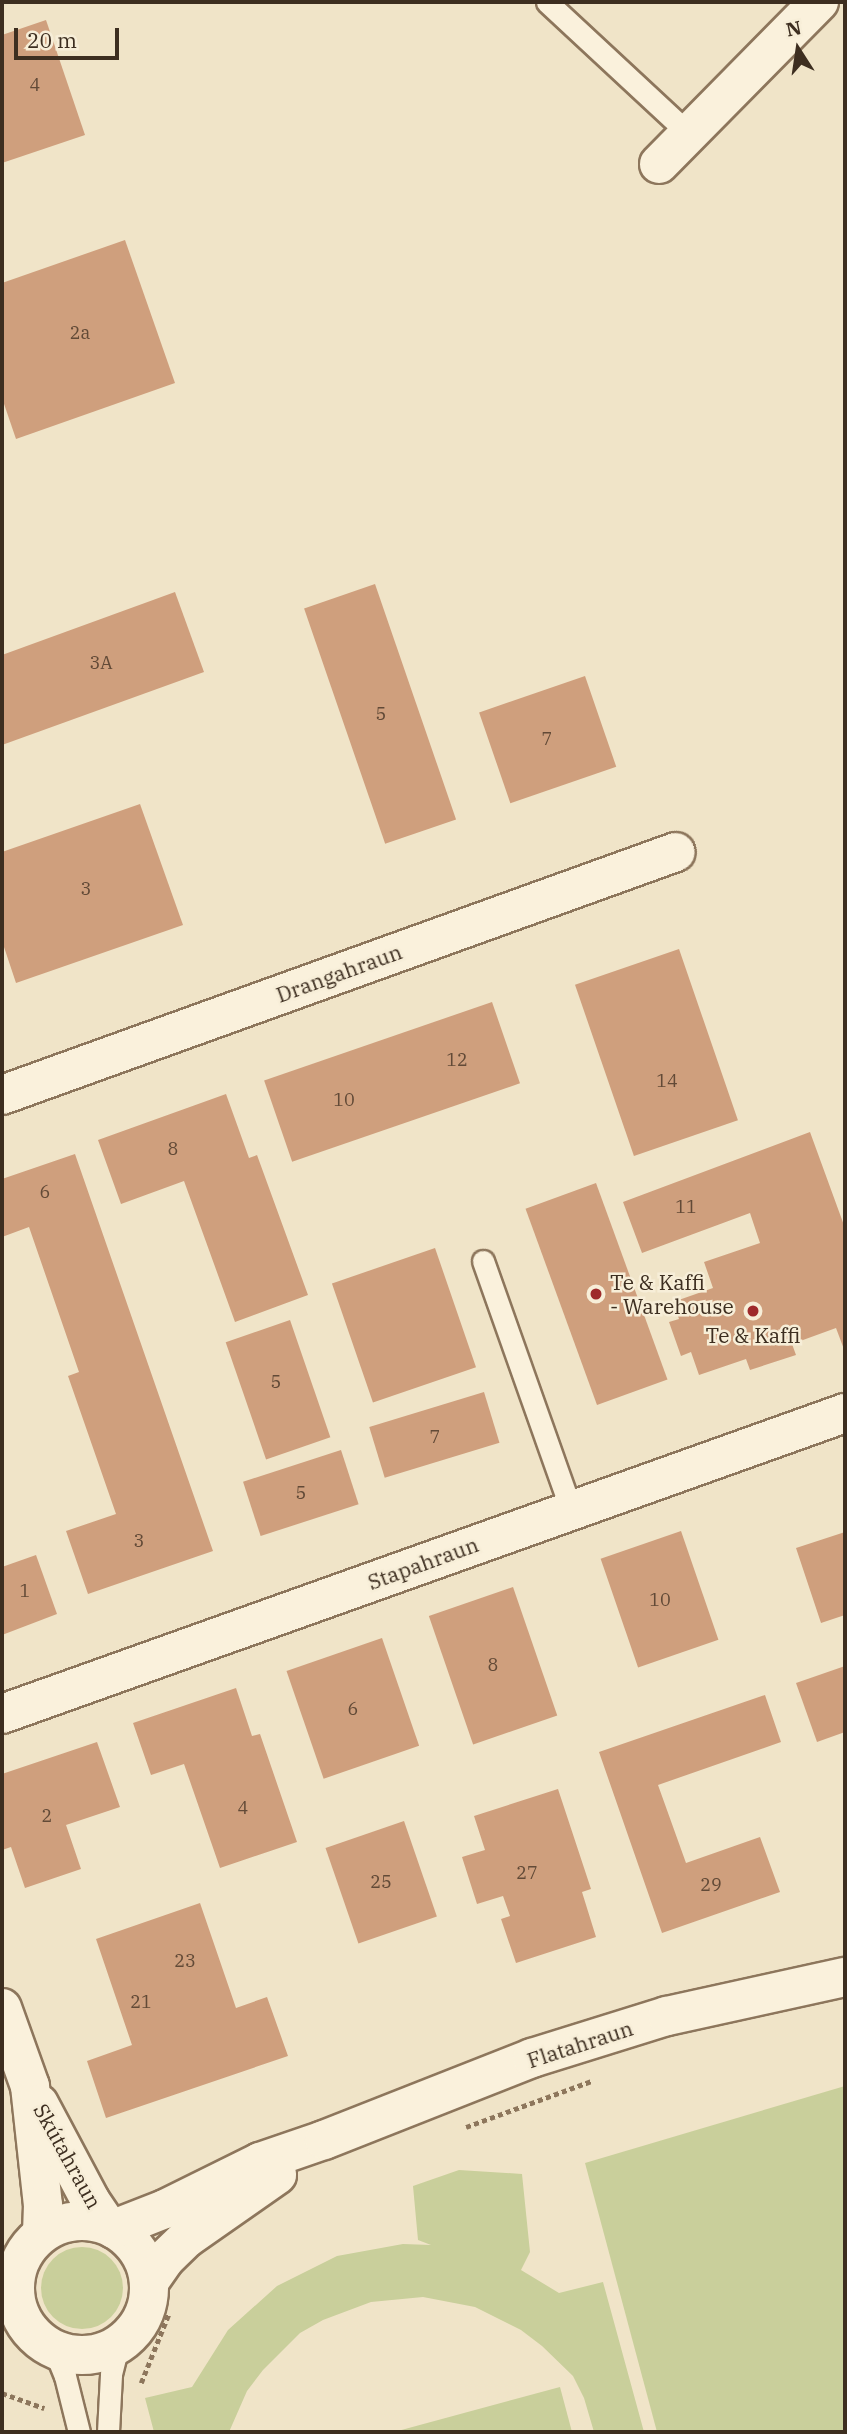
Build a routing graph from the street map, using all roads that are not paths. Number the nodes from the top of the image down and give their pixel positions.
1 (547, 2) edge
2 (819, 2) edge
3 (689, 134) junction
4 (659, 164) dead end
5 (676, 852) dead end
6 (2, 1095) edge
7 (484, 1261) dead end
8 (845, 1413) edge
9 (571, 1510) junction
10 (2, 1714) edge
11 (845, 1977) edge
12 (2, 2008) edge
13 (19, 2081) edge
14 (324, 2140) junction
15 (110, 2226) junction
16 (42, 2233) junction
17 (10, 2275) edge
18 (159, 2296) junction
19 (120, 2343) junction
20 (31, 2344) edge
21 (79, 2432) edge
22 (108, 2432) edge

1 - 3 lane
2 - 3 street
3 - 4 street
5 - 6 street, Drangahraun
7 - 9 lane
8 - 9 street, Stapahraun
9 - 10 street, Stapahraun
11 - 14 street, Flatahraun
12 - 13 street, Skútahraun
13 - 15 street, Skútahraun
13 - 16 street, Skútahraun
14 - 15 street, Flatahraun
14 - 18 street, Flatahraun
15 - 16 street
15 - 18 street
16 - 17 street
17 - 20 street
18 - 19 street
19 - 20 street
19 - 22 lane
20 - 21 lane

